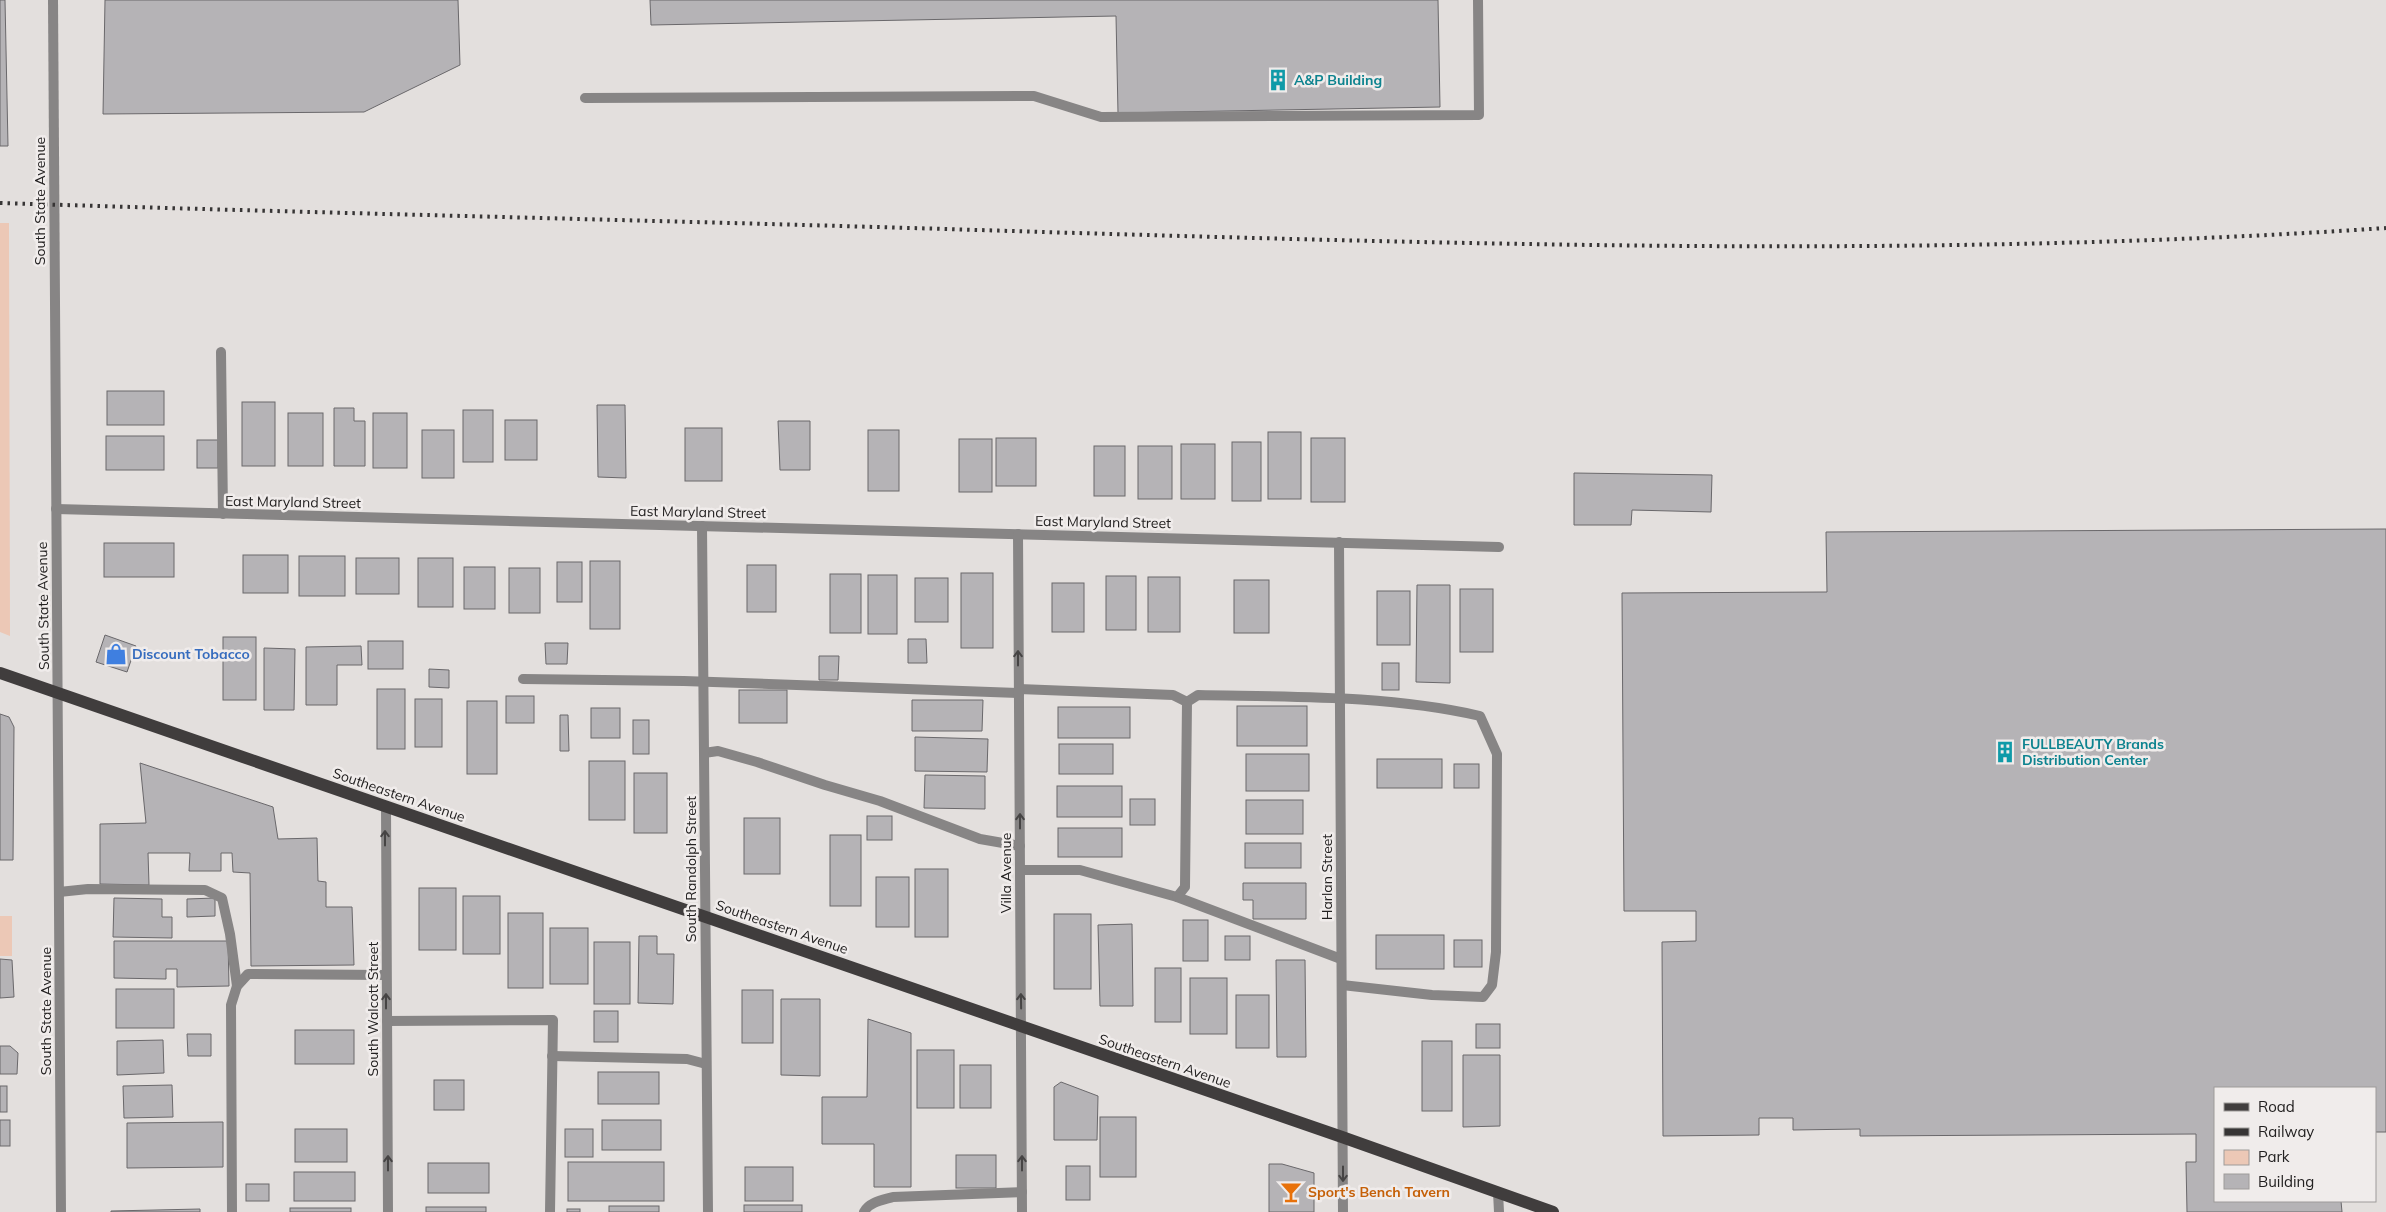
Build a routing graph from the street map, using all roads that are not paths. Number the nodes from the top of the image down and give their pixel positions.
1 (53, 0) edge
2 (1478, 0) edge
3 (584, 98) dead end
4 (222, 352) dead end
5 (56, 509) junction
6 (223, 514) junction
7 (702, 526) junction
8 (1018, 534) junction
9 (1339, 542) junction
10 (1499, 547) dead end
11 (0, 673) edge
12 (523, 679) dead end
13 (703, 683) junction
14 (1019, 691) junction
15 (58, 693) junction
16 (1340, 698) junction
17 (1187, 702) junction
18 (704, 753) junction
19 (386, 806) junction
20 (1020, 846) junction
21 (1020, 870) junction
22 (59, 892) junction
23 (1177, 897) junction
24 (705, 916) junction
25 (1341, 959) junction
26 (386, 975) junction
27 (1342, 985) junction
28 (237, 986) junction
29 (386, 1021) junction
30 (1021, 1027) junction
31 (552, 1056) junction
32 (706, 1064) junction
33 (1342, 1137) junction
34 (1022, 1192) junction
35 (1498, 1192) junction
36 (61, 1212) edge
37 (232, 1212) edge
38 (388, 1212) edge
39 (550, 1212) edge
40 (708, 1212) edge
41 (864, 1212) edge
42 (1022, 1212) edge
43 (1343, 1212) edge
44 (1499, 1212) edge
45 (1553, 1212) edge

1 - 5 street, South State Avenue
2 - 3 street
4 - 6 street
5 - 6 street, East Maryland Street
5 - 15 street, South State Avenue
6 - 7 street, East Maryland Street
7 - 8 street, East Maryland Street
7 - 13 street, South Randolph Street
8 - 9 street, East Maryland Street
14 -> 8 street, Villa Avenue
9 - 10 street, East Maryland Street
9 - 16 street, Harlan Street
11 - 15 main road, Southeastern Avenue
12 - 13 street
13 - 14 street
13 - 18 street, South Randolph Street
14 - 17 street
20 -> 14 street, Villa Avenue
15 - 19 main road, Southeastern Avenue
15 - 22 street, South State Avenue
16 - 17 street
16 - 25 street, Harlan Street
16 - 27 street
17 - 23 street
18 - 20 street
18 - 24 street, South Randolph Street
19 - 24 main road, Southeastern Avenue
26 -> 19 street, South Walcott Street
20 - 21 street, Villa Avenue
21 - 23 street
30 -> 21 street, Villa Avenue
22 - 28 street
22 - 36 street, South State Avenue
23 - 25 street
24 - 30 main road, Southeastern Avenue
24 - 32 street, South Randolph Street
25 - 27 street, Harlan Street
26 - 28 street
29 -> 26 street, South Walcott Street
27 - 33 street, Harlan Street
28 - 37 street
29 - 31 street
38 -> 29 street, South Walcott Street
30 - 33 main road, Southeastern Avenue
34 -> 30 street, Villa Avenue
31 - 32 street
31 - 39 street
32 - 40 street, South Randolph Street
33 - 35 main road, Southeastern Avenue
33 -> 43 street, Harlan Street
34 - 41 street
34 - 42 street, Villa Avenue
35 - 44 street
35 - 45 main road, Southeastern Avenue

